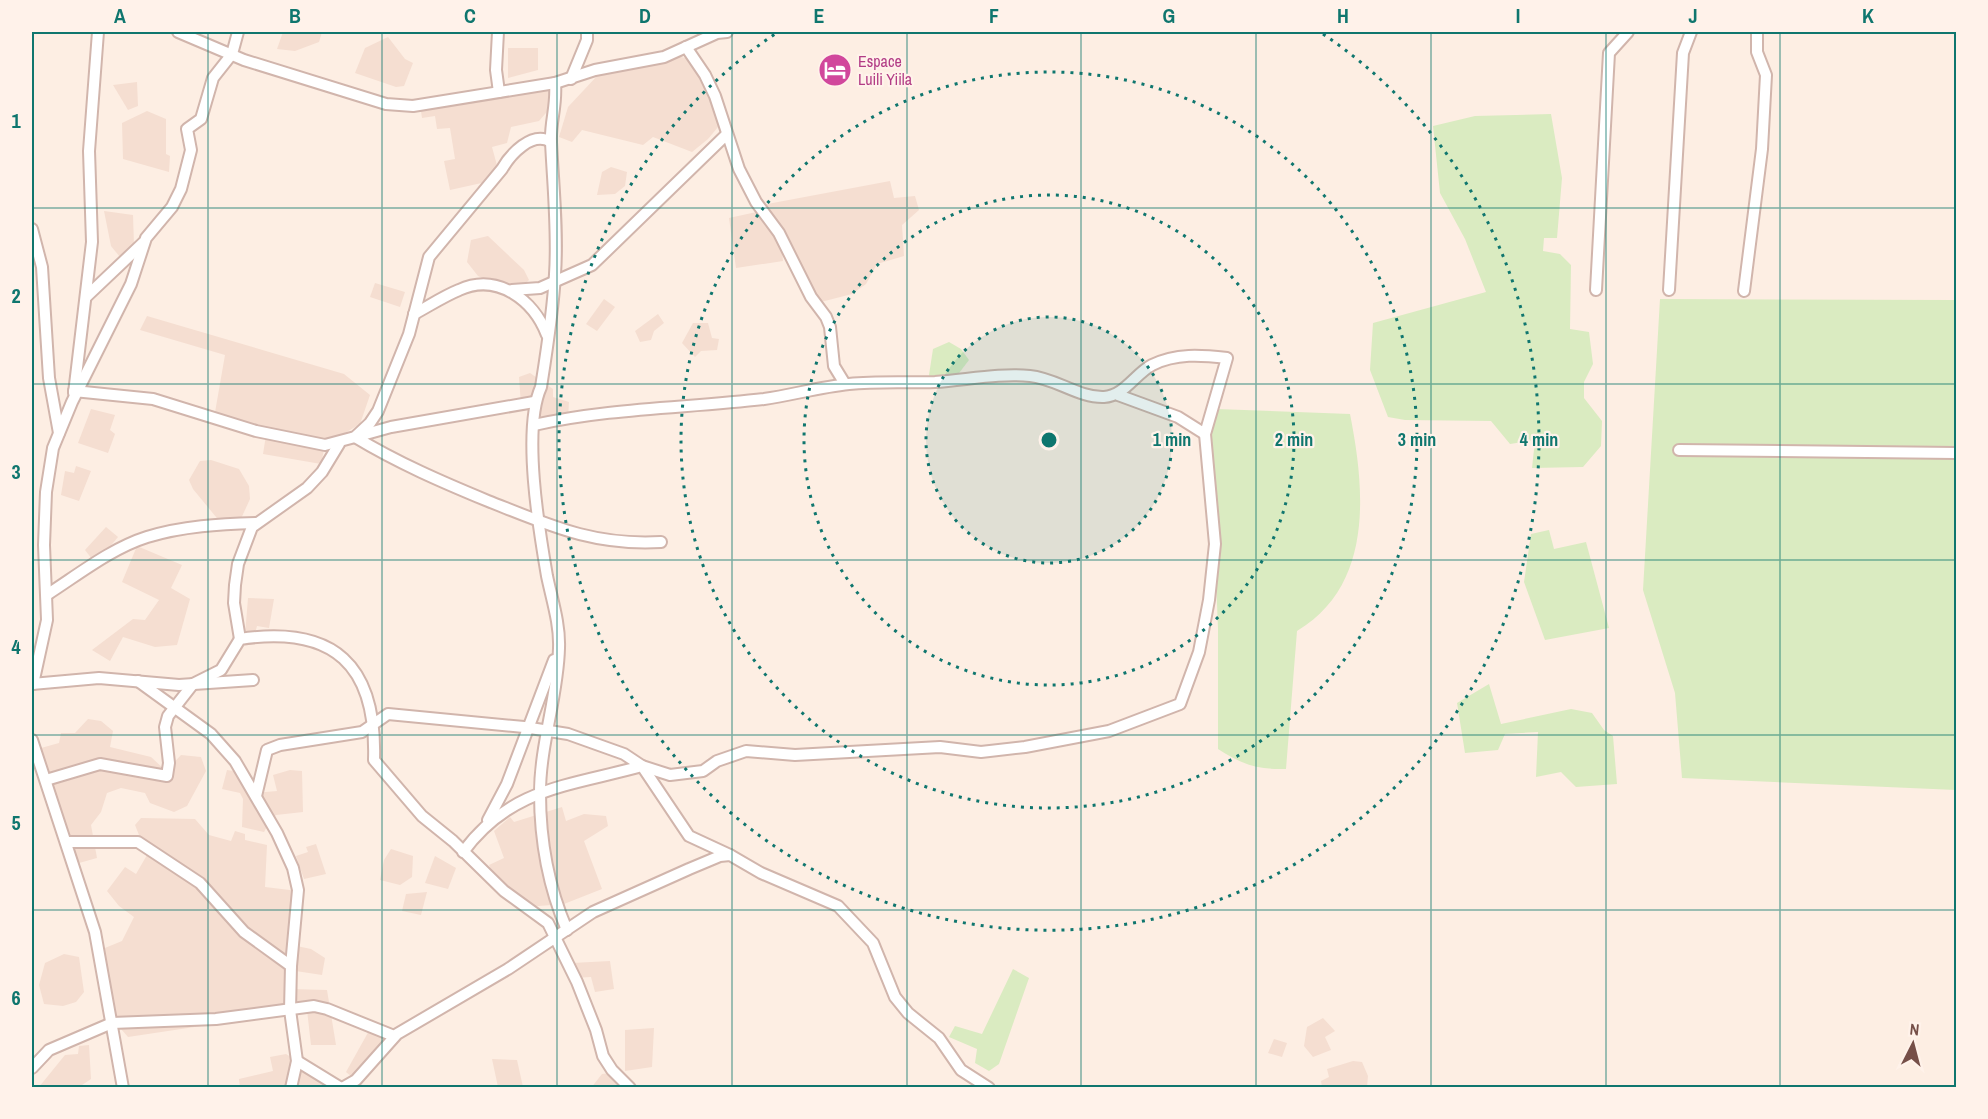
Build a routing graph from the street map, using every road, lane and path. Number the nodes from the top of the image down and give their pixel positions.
1 (98, 32) edge
2 (178, 32) edge
3 (238, 32) edge
4 (498, 32) edge
5 (587, 32) edge
6 (727, 32) edge
7 (1628, 32) edge
8 (1691, 32) edge
9 (1757, 32) edge
10 (686, 47) junction
11 (232, 54) junction
12 (571, 79) junction
13 (555, 83) junction
14 (499, 92) junction
15 (726, 135) junction
16 (551, 142) junction
17 (32, 229) edge
18 (146, 238) junction
19 (554, 283) junction
20 (512, 290) junction
21 (1596, 290) dead end
22 (1669, 290) dead end
23 (1744, 291) dead end
24 (87, 296) junction
25 (414, 314) junction
26 (548, 338) junction
27 (845, 384) junction
28 (75, 395) junction
29 (1118, 395) junction
30 (534, 402) junction
31 (534, 425) junction
32 (59, 433) junction
33 (1205, 434) junction
34 (355, 437) junction
35 (339, 444) junction
36 (1679, 450) dead end
37 (1956, 453) edge
38 (539, 521) junction
39 (256, 523) junction
40 (661, 542) dead end
41 (48, 594) junction
42 (240, 639) junction
43 (559, 648) junction
44 (253, 680) dead end
45 (138, 681) junction
46 (32, 684) edge
47 (193, 684) junction
48 (174, 707) junction
49 (375, 723) junction
50 (528, 728) junction
51 (549, 731) junction
52 (32, 740) edge
53 (642, 766) junction
54 (46, 780) junction
55 (540, 791) junction
56 (256, 795) junction
57 (487, 823) junction
58 (66, 842) junction
59 (463, 852) junction
60 (730, 855) junction
61 (567, 930) junction
62 (556, 936) junction
63 (291, 966) junction
64 (290, 1010) junction
65 (112, 1023) junction
66 (394, 1036) junction
67 (297, 1061) junction
68 (32, 1068) edge
69 (123, 1088) edge
70 (291, 1088) edge
71 (342, 1088) edge
72 (630, 1088) edge
73 (989, 1088) edge

1 - 24 street
2 - 11 street
3 - 11 street
4 - 14 street
5 - 12 street
6 - 10 street
7 - 21 street
8 - 22 street
9 - 23 street
10 - 12 street
10 - 15 street
11 - 14 street
11 - 18 street
12 - 13 street
13 - 14 street
13 - 16 street
15 - 19 street
15 - 27 street
16 - 19 street
16 - 25 street
17 - 32 street
18 - 24 street
18 - 28 street
19 - 20 street
19 - 26 street
20 - 25 street
20 - 26 street
24 - 28 street
25 - 34 street
26 - 30 street
27 - 29 street
27 - 31 street
28 - 32 street
28 - 35 street
29 - 33 street
29 - 33 street
30 - 31 street
30 - 34 street
31 - 38 street
32 - 41 street
33 - 53 street
34 - 35 street
34 - 38 street
35 - 39 street
36 - 37 street
38 - 40 street
38 - 43 street
39 - 41 street
39 - 42 street
41 - 46 street
42 - 47 street
42 - 49 street
43 - 50 street
43 - 51 street
44 - 47 street
45 - 46 street
45 - 47 street
45 - 48 street
47 - 48 street
48 - 54 street
48 - 56 street
49 - 50 street
49 - 56 street
49 - 59 street
50 - 51 street
50 - 57 street
51 - 53 street
51 - 55 street
52 - 54 street
53 - 55 street
53 - 60 street
54 - 58 street
55 - 57 street
55 - 61 street
56 - 63 street
57 - 59 street
58 - 63 street
58 - 65 street
59 - 62 street
60 - 61 street
60 - 73 street
61 - 62 street
62 - 66 street
62 - 72 street
63 - 64 street
64 - 65 street
64 - 66 street
64 - 67 street
65 - 68 street
65 - 69 street
66 - 71 street
67 - 70 street
67 - 71 street

